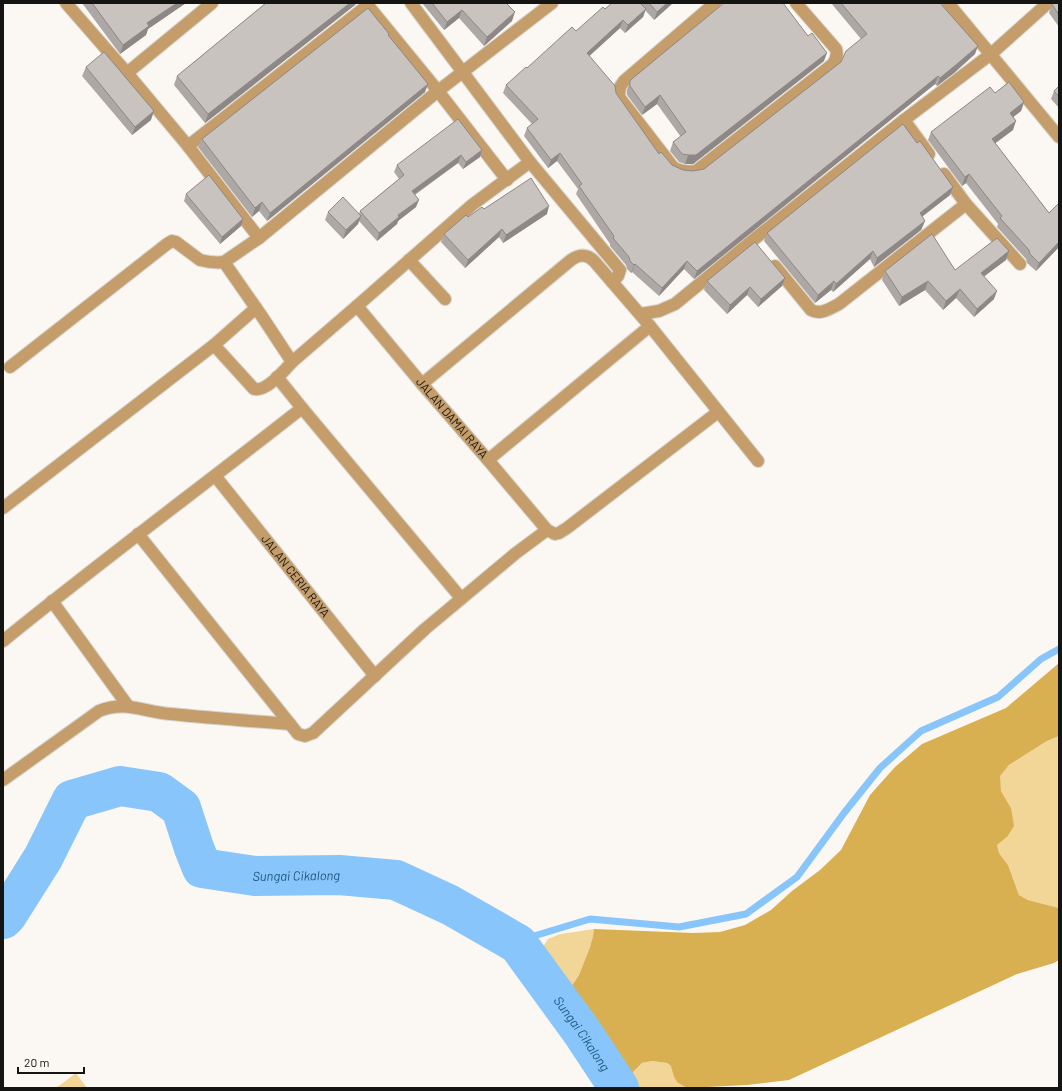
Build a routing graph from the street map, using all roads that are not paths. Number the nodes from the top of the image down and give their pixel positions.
1 (66, 3) edge
2 (212, 3) edge
3 (411, 3) edge
4 (715, 3) edge
5 (796, 3) edge
6 (948, 3) edge
7 (1048, 3) edge
8 (367, 4) edge
9 (547, 4) edge
10 (198, 7) edge
11 (991, 54) junction
12 (463, 72) junction
13 (127, 73) junction
14 (438, 91) junction
15 (904, 120) junction
16 (1059, 137) edge
17 (188, 146) junction
18 (530, 162) junction
19 (507, 180) junction
20 (966, 204) junction
21 (259, 238) junction
22 (753, 240) junction
23 (409, 260) junction
24 (224, 262) junction
25 (1020, 264) dead end
26 (612, 282) junction
27 (445, 299) dead end
28 (357, 306) junction
29 (256, 308) junction
30 (650, 312) junction
31 (650, 326) junction
32 (214, 345) junction
33 (292, 362) junction
34 (10, 367) dead end
35 (278, 377) junction
36 (422, 384) junction
37 (302, 408) junction
38 (718, 412) junction
39 (488, 460) junction
40 (758, 461) dead end
41 (216, 476) junction
42 (3, 508) edge
43 (547, 530) junction
44 (138, 534) junction
45 (461, 598) junction
46 (52, 601) junction
47 (3, 641) edge
48 (375, 676) junction
49 (128, 706) junction
50 (290, 724) junction
51 (3, 780) edge

1 - 13 street
2 - 10 street
3 - 12 street
4 - 5 street
6 - 11 street
7 - 11 street
8 - 14 street
8 - 17 street
9 - 12 street
10 - 13 street
11 - 15 street
11 - 16 street
12 - 14 street
12 - 18 street
13 - 17 street
14 - 19 street
14 - 21 street
15 - 20 street
15 - 22 street
17 - 21 street
18 - 19 street
18 - 26 street
19 - 23 street
20 - 22 street
20 - 25 street
21 - 24 street
22 - 30 street
23 - 27 street
23 - 28 street
24 - 29 street
24 - 34 street
26 - 30 street
26 - 36 street
28 - 33 street
28 - 36 street, JALAN DAMAI RAYA
29 - 32 street
29 - 33 street
30 - 31 street
31 - 38 street
31 - 39 street
32 - 35 street
32 - 42 street
33 - 35 street
35 - 37 street
36 - 39 street, JALAN DAMAI RAYA
37 - 41 street
37 - 45 street
38 - 40 street
38 - 43 street
39 - 43 street, JALAN DAMAI RAYA
41 - 44 street
41 - 48 street, JALAN CERIA RAYA
43 - 45 street
44 - 46 street
44 - 50 street
45 - 48 street
46 - 47 street
46 - 49 street
48 - 50 street
49 - 50 street
49 - 51 street

